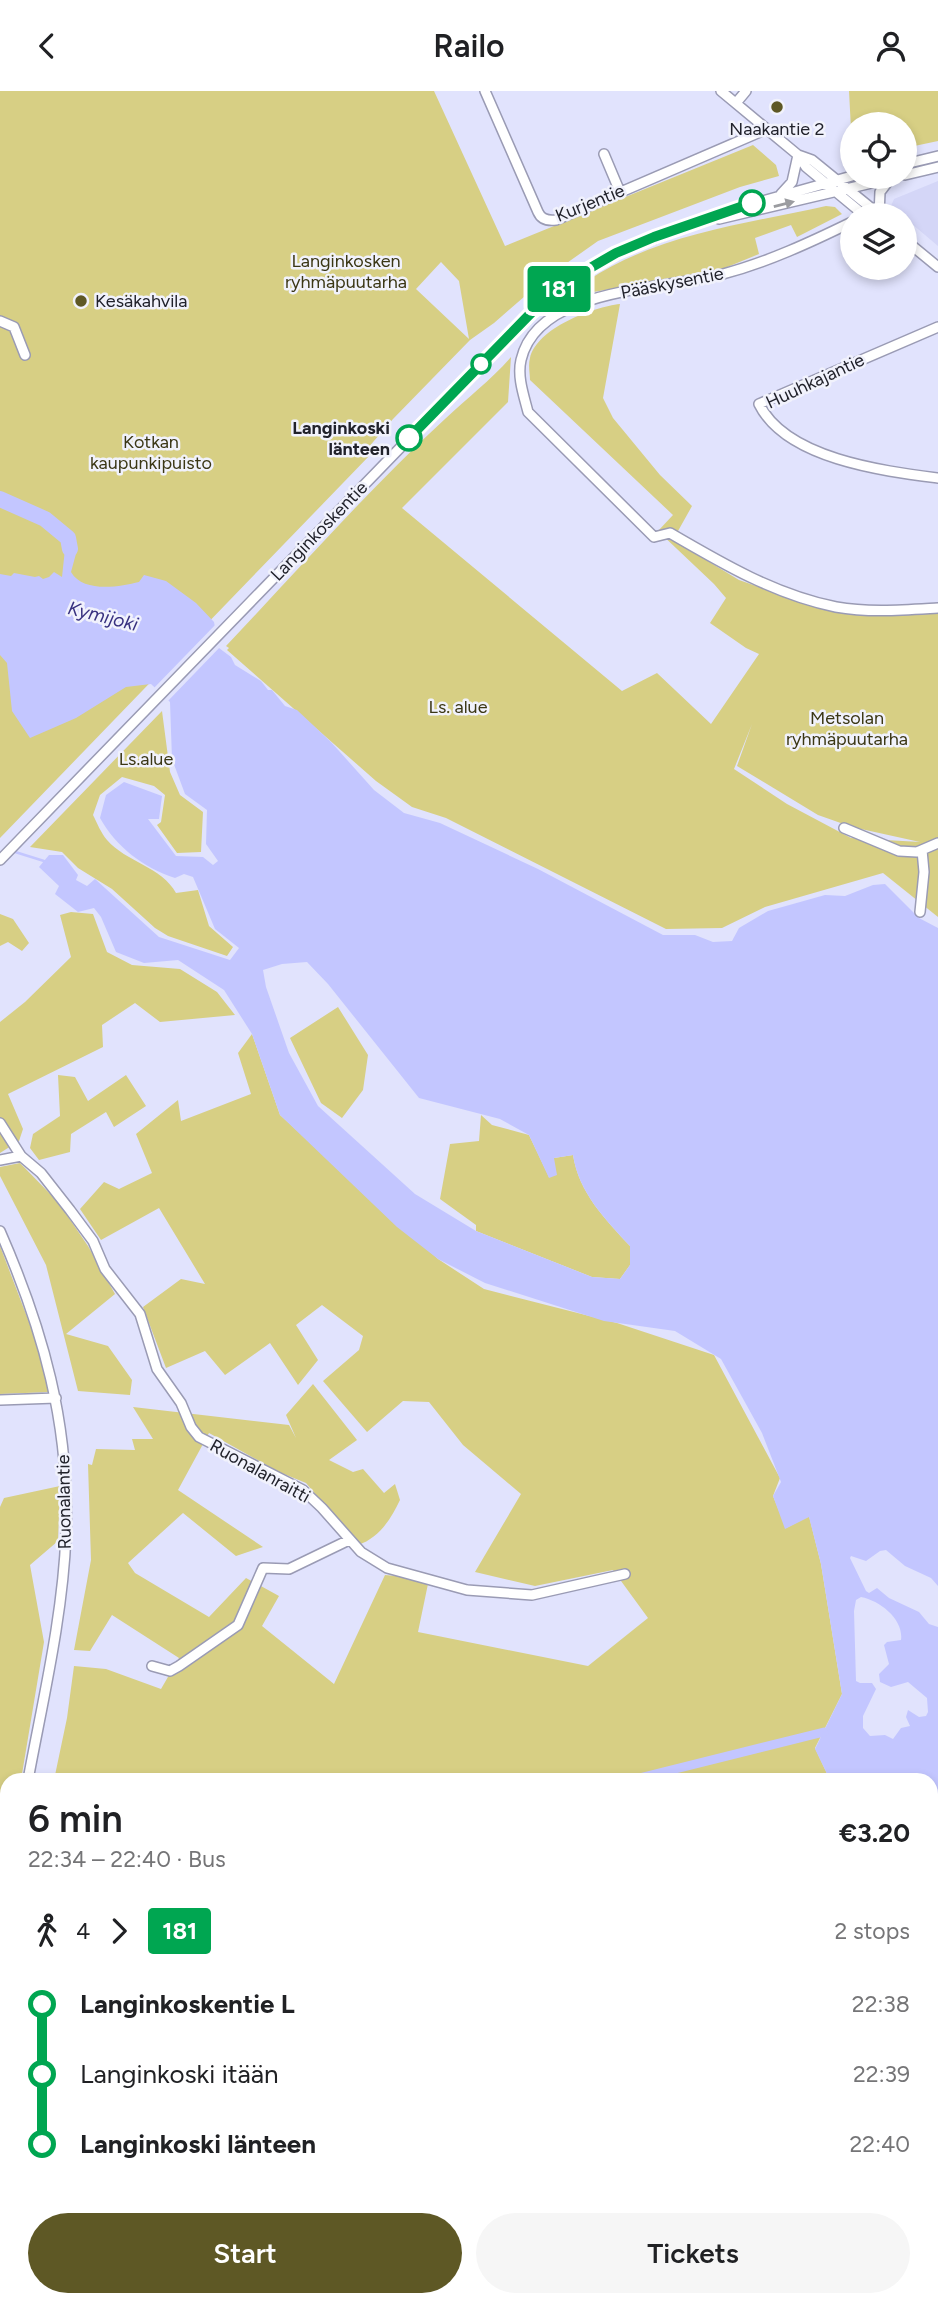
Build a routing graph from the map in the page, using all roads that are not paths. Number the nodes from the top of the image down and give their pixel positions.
1 (485, 91) edge
2 (721, 91) edge
3 (746, 91) edge
4 (736, 103) junction
5 (767, 129) junction
6 (604, 154) dead end
7 (798, 155) junction
8 (938, 156) edge
9 (917, 161) edge
10 (938, 167) edge
11 (917, 172) edge
12 (840, 179) edge
13 (836, 180) junction
14 (824, 183) junction
15 (840, 183) edge
16 (848, 189) joint
17 (835, 191) junction
18 (620, 192) junction
19 (781, 194) junction
20 (856, 203) edge
21 (862, 203) edge
22 (704, 221) junction
23 (840, 227) edge
24 (917, 250) edge
25 (938, 267) edge
26 (0, 321) edge
27 (938, 327) edge
28 (25, 355) dead end
29 (938, 478) edge
30 (938, 608) edge
31 (844, 828) dead end
32 (938, 843) edge
33 (922, 850) junction
34 (2, 859) edge
35 (920, 912) dead end
36 (0, 1123) edge
37 (22, 1156) junction
38 (0, 1160) edge
39 (0, 1231) edge
40 (56, 1398) junction
41 (0, 1400) edge
42 (349, 1540) junction
43 (625, 1574) dead end
44 (152, 1666) dead end
45 (30, 1773) edge

1 - 18 street, Kurjentie
2 - 4 street
3 - 4 street
4 - 5 street
5 - 7 street
5 - 18 street, Kurjentie
6 - 18 street
7 - 13 street
7 - 14 street
7 - 19 street
8 - 9 street
10 - 11 street
12 - 13 street, Langinkoskentie
13 - 14 street, Langinkoskentie
13 - 15 street
14 - 17 street
14 - 19 street, Langinkoskentie
16 - 17 street, Langinkoskentie
16 - 21 street
17 - 20 street
22 -> 17 street, Langinkoskentie
19 - 22 street, Langinkoskentie
22 - 34 street, Langinkoskentie
23 - 30 street, Pääskysentie
24 - 25 street
26 - 28 street
27 - 29 street, Huuhkajantie
31 - 33 street
32 - 33 street
33 - 35 street
36 - 37 street, Ruonalanraitti
37 - 38 street
37 - 42 street, Ruonalanraitti
39 - 40 street, Ruonalantie
40 - 41 street
40 - 45 street, Ruonalantie
42 - 43 street, Ruonalanraitti
42 - 44 street

